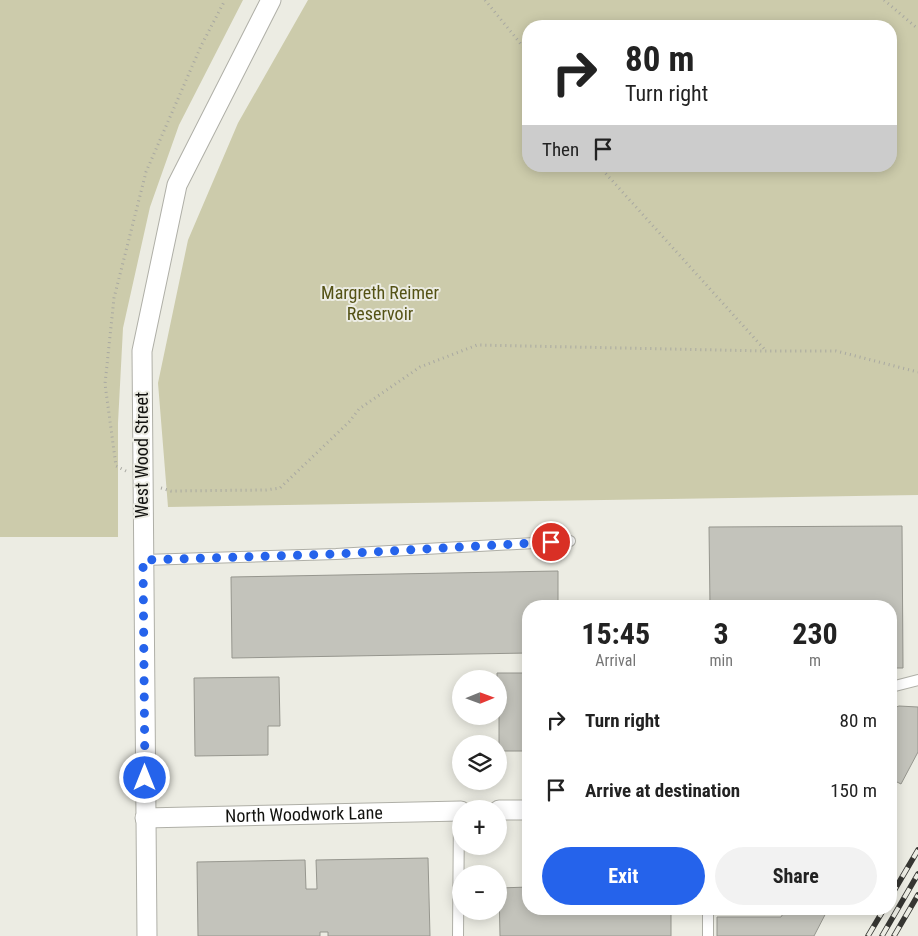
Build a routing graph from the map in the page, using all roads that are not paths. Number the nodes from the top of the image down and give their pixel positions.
1 (271, 0) edge
2 (570, 541) dead end
3 (143, 560) junction
4 (918, 680) edge
5 (897, 685) edge
6 (507, 810) edge
7 (522, 810) edge
8 (452, 811) edge
9 (145, 818) junction
10 (459, 855) edge
11 (708, 915) edge
12 (147, 936) edge
13 (458, 936) edge
14 (708, 936) edge

1 - 3 street, West Wood Street
2 - 3 lane
3 - 9 street, West Wood Street
4 - 5 lane
6 - 7 street
8 - 9 street, North Woodwork Lane
9 - 12 street, West Wood Street
10 - 13 lane
11 - 14 lane

